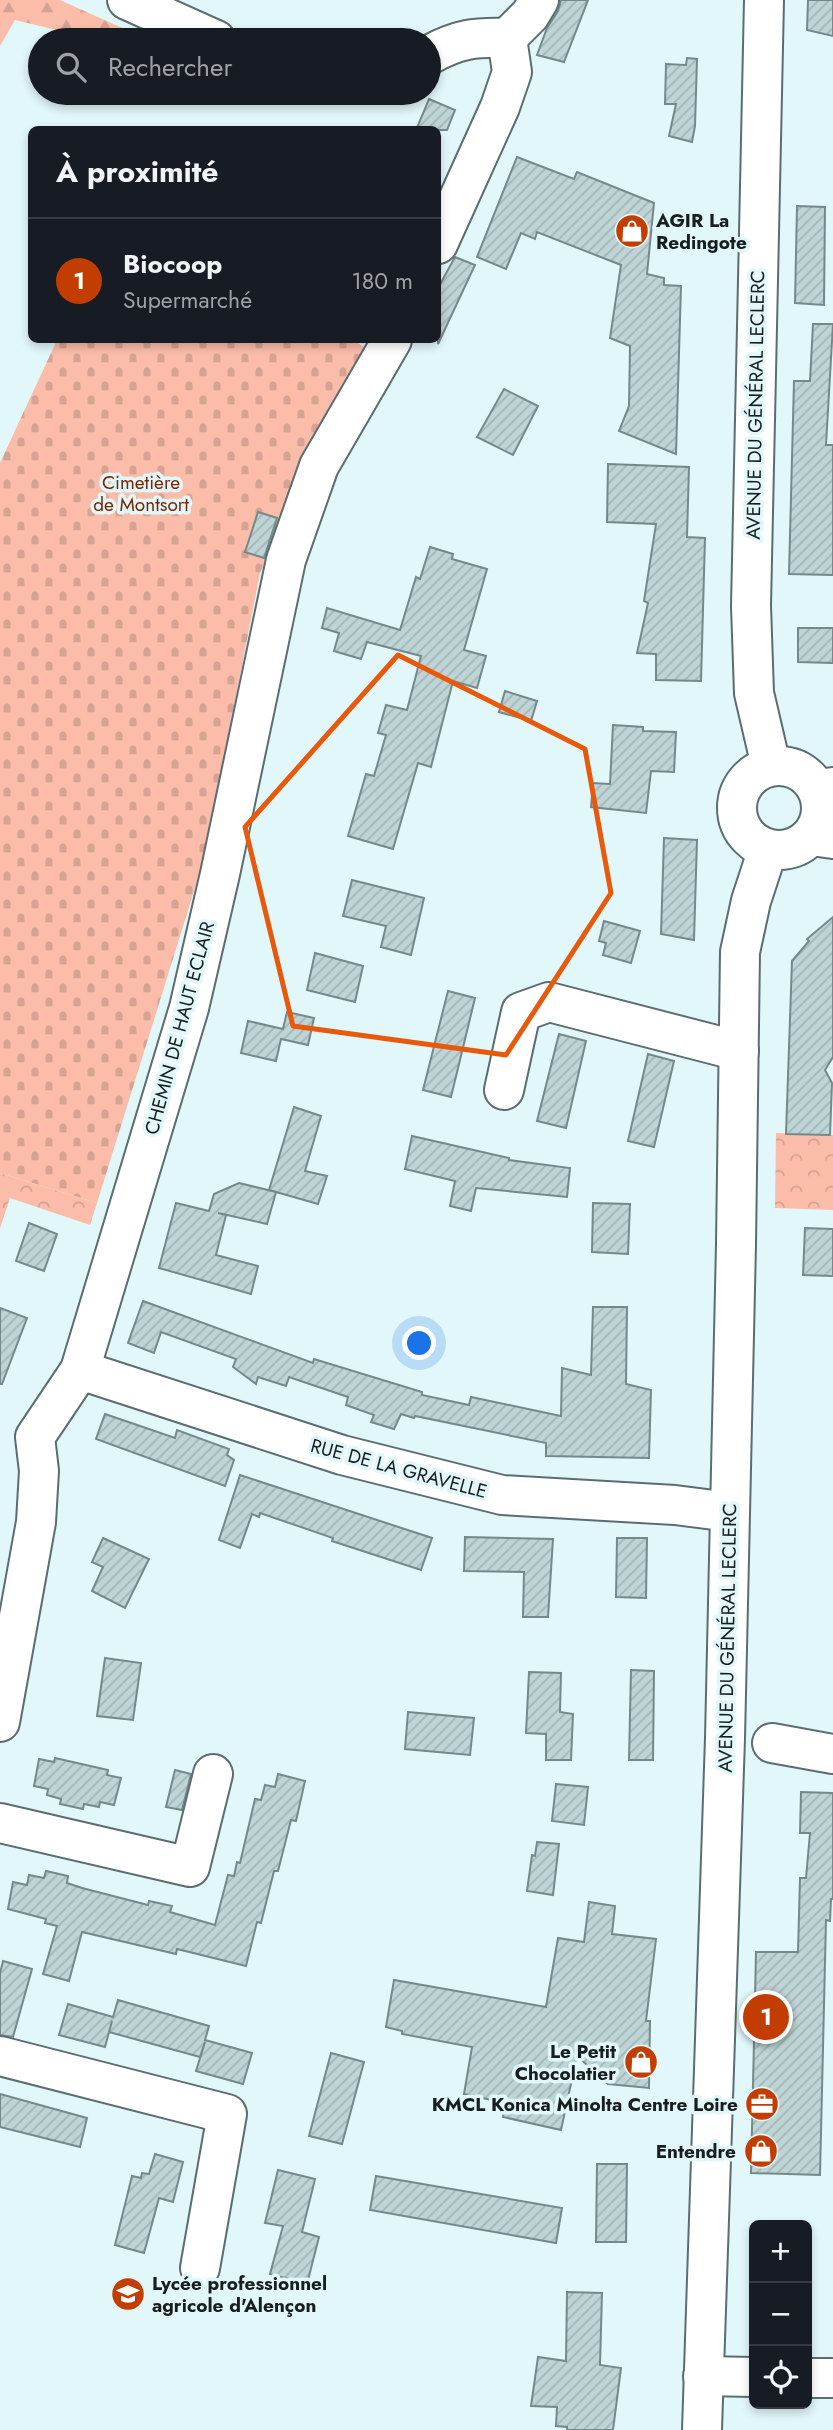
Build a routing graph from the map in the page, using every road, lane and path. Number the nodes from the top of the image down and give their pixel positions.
1 (127, 0) edge
2 (539, 0) edge
3 (764, 0) edge
4 (189, 28) edge
5 (507, 38) junction
6 (441, 48) edge
7 (441, 237) edge
8 (390, 343) edge
9 (771, 766) junction
10 (825, 788) edge
11 (822, 838) edge
12 (768, 849) junction
13 (739, 1051) junction
14 (503, 1090) dead end
15 (80, 1370) junction
16 (730, 1512) junction
17 (0, 1722) edge
18 (772, 1743) dead end
19 (833, 1754) edge
20 (213, 1774) dead end
21 (0, 1823) edge
22 (0, 2056) edge
23 (200, 2268) dead end
24 (704, 2376) junction
25 (749, 2377) edge
26 (812, 2378) edge
27 (833, 2378) edge
28 (702, 2430) edge

1 - 4 street
2 - 5 street
3 - 9 street, AVENUE DU GÉNÉRAL LECLERC
5 - 6 street
5 - 7 street
8 - 15 street, CHEMIN DE HAUT ECLAIR
9 - 10 street
9 - 12 street
10 - 11 street
11 - 12 street
12 - 13 street, AVENUE DU GÉNÉRAL LECLERC
13 - 14 street
13 - 16 street, AVENUE DU GÉNÉRAL LECLERC
15 - 16 street, RUE DE LA GRAVELLE
15 - 17 street, CHEMIN DE HAUT ECLAIR
16 - 24 street, AVENUE DU GÉNÉRAL LECLERC
18 - 19 street
20 - 21 street
22 - 23 street
24 - 25 street
24 - 28 street, AVENUE DU GÉNÉRAL LECLERC
26 - 27 street

